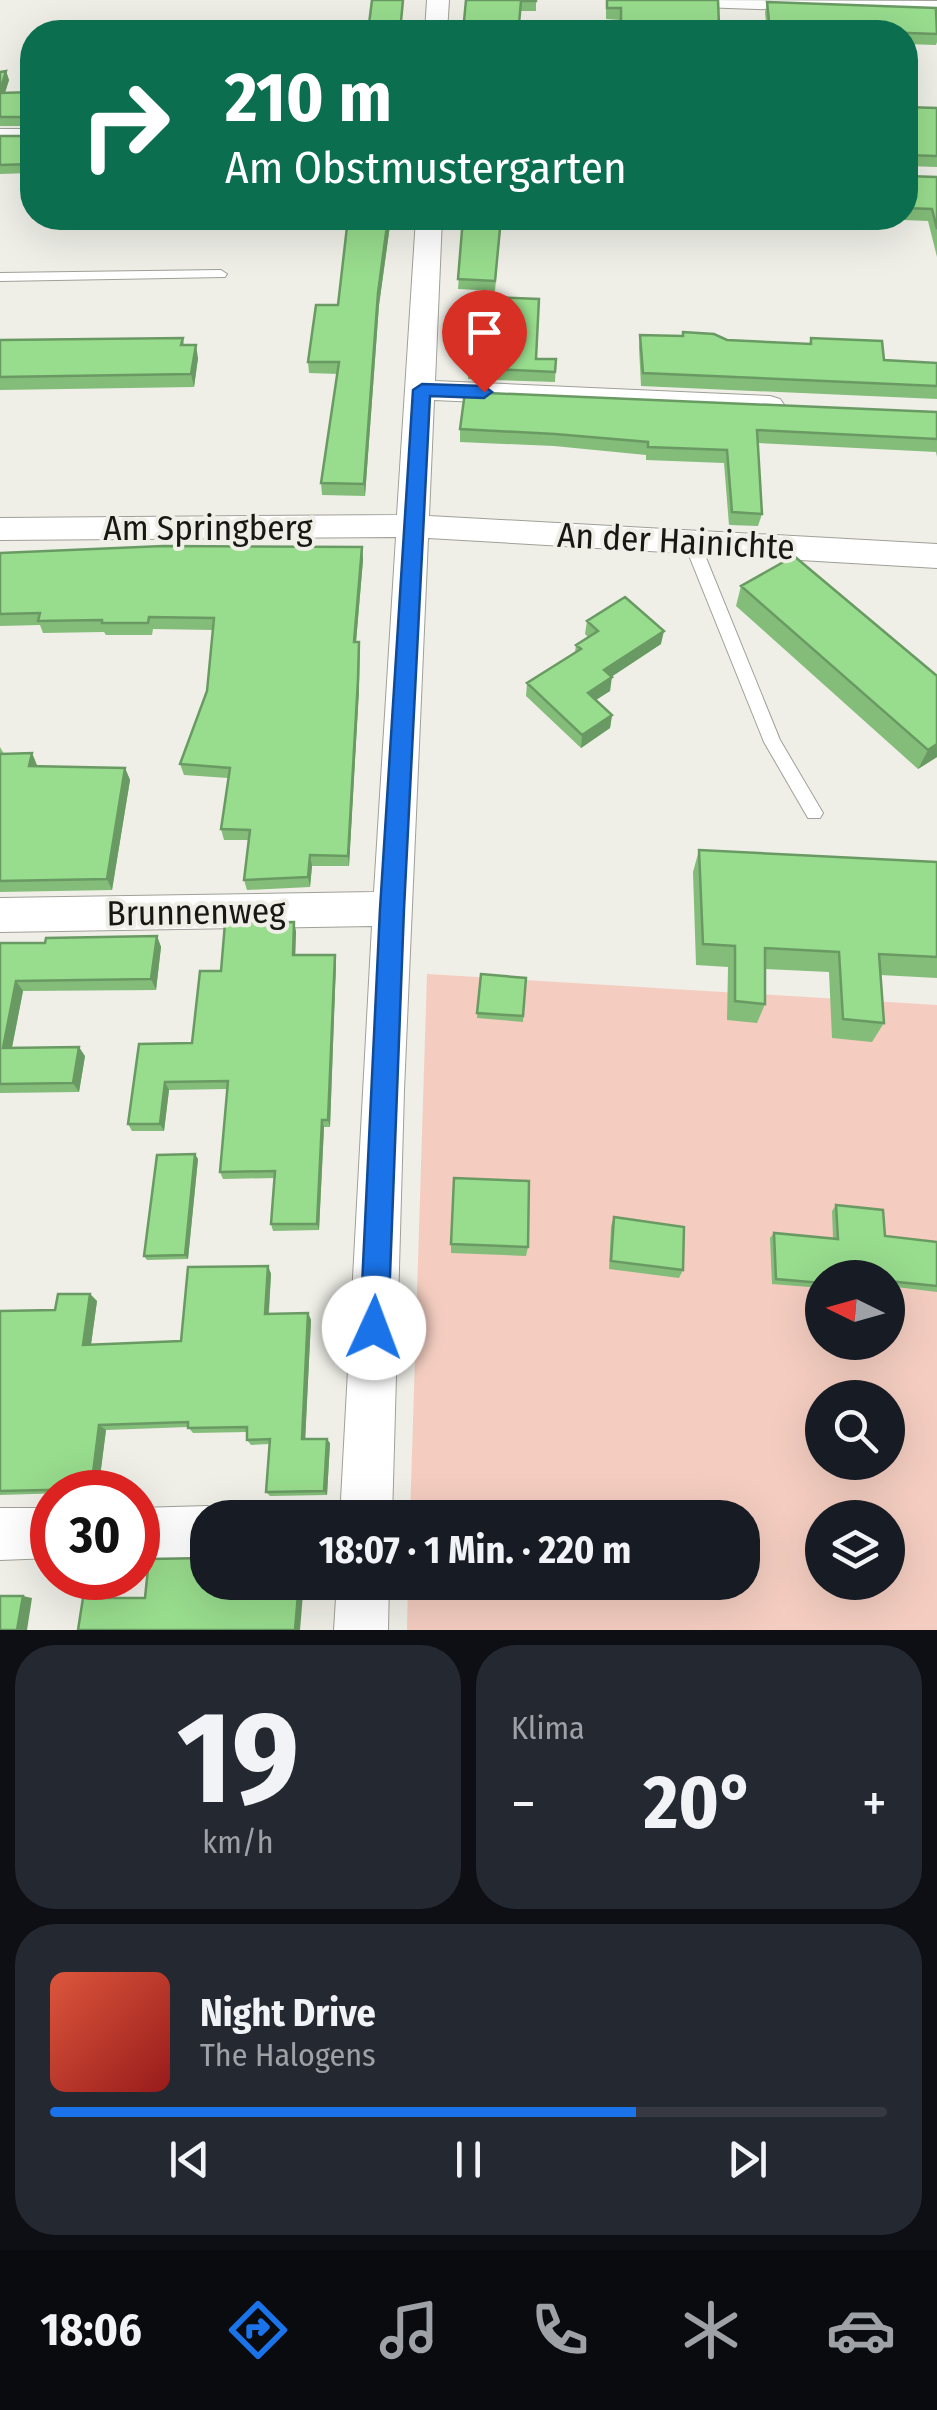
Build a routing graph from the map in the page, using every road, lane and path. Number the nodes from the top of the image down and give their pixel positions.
1 (700, 0) edge
2 (937, 8) edge
3 (429, 230) edge
4 (220, 274) dead end
5 (0, 277) edge
6 (422, 390) junction
7 (800, 407) edge
8 (415, 526) junction
9 (0, 530) edge
10 (692, 543) junction
11 (937, 556) edge
12 (814, 813) dead end
13 (392, 909) junction
14 (0, 915) edge
15 (367, 1500) edge
16 (190, 1532) edge
17 (160, 1533) edge
18 (0, 1534) edge
19 (30, 1534) edge
20 (363, 1600) edge
21 (361, 1630) edge

1 - 2 street
3 - 6 street
4 - 5 lane
6 - 7 street
6 - 8 street
8 - 9 street, Am Springberg
8 - 10 street, An der Hainichte
8 - 13 street
10 - 11 street, An der Hainichte
10 - 12 lane
13 - 14 street, Brunnenweg
13 - 15 street
16 - 17 street
18 - 19 street
20 - 21 street

